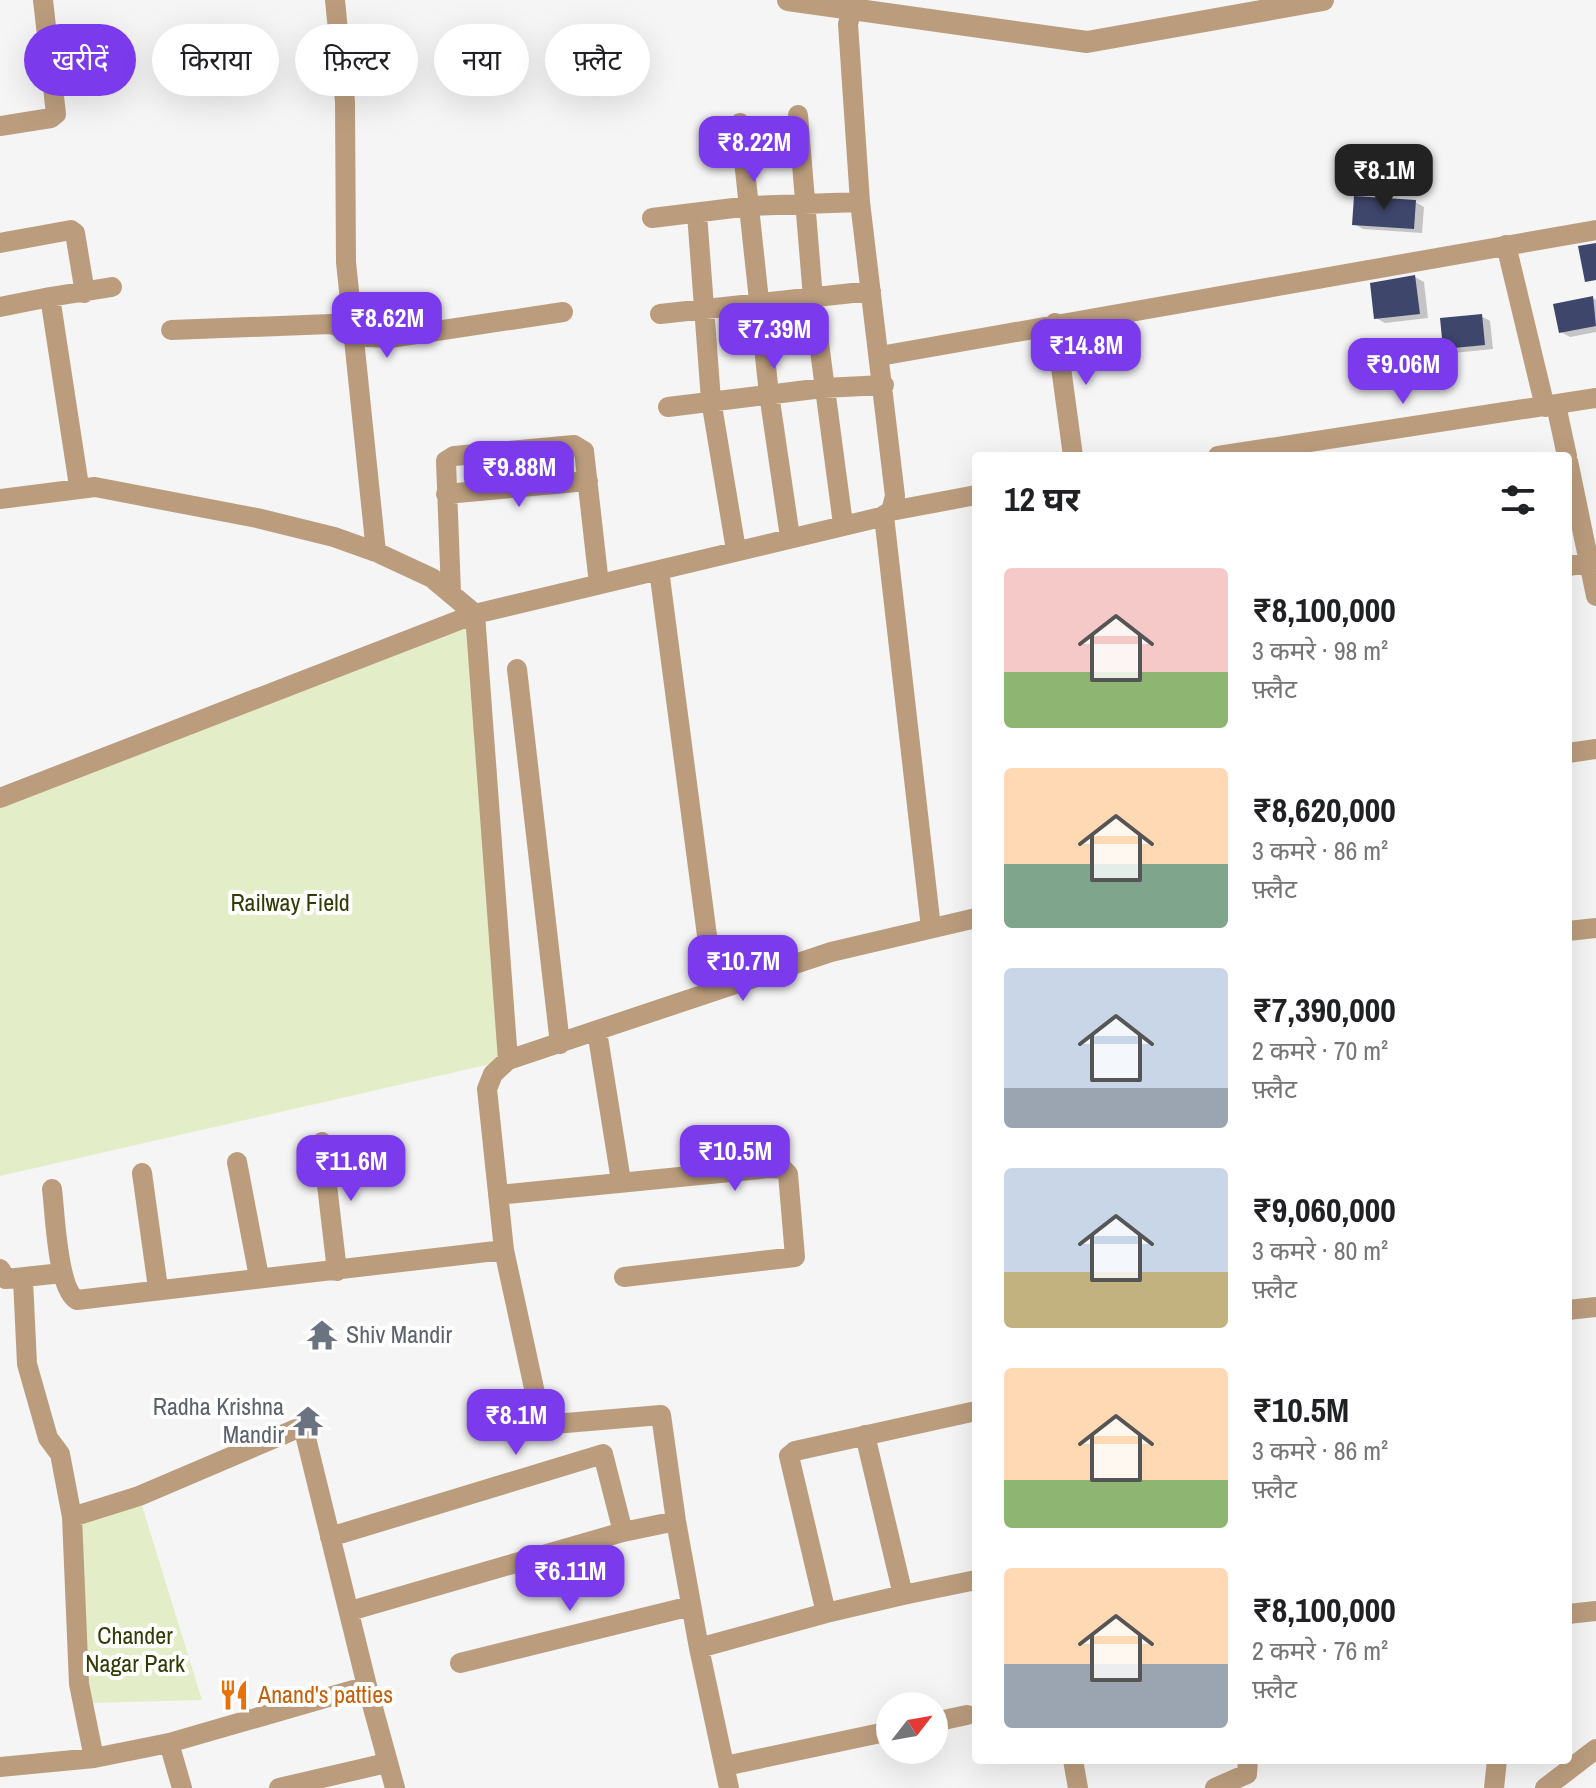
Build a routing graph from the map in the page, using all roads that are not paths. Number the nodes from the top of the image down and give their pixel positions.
1 (43, 0) edge
2 (335, 0) edge
3 (788, 0) edge
4 (1323, 0) edge
5 (852, 9) junction
6 (798, 115) dead end
7 (740, 123) dead end
8 (0, 126) edge
9 (860, 202) junction
10 (803, 204) junction
11 (750, 206) junction
12 (697, 214) junction
13 (652, 218) dead end
14 (1596, 230) edge
15 (0, 243) edge
16 (1506, 245) junction
17 (112, 287) dead end
18 (871, 291) junction
19 (85, 293) junction
20 (50, 297) junction
21 (813, 298) junction
22 (759, 302) junction
23 (0, 307) edge
24 (706, 310) junction
25 (563, 312) dead end
26 (660, 314) dead end
27 (1055, 323) junction
28 (171, 330) dead end
29 (352, 330) junction
30 (880, 356) junction
31 (884, 385) junction
32 (823, 388) junction
33 (769, 394) junction
34 (1596, 398) edge
35 (711, 400) junction
36 (1550, 406) junction
37 (668, 407) dead end
38 (1072, 452) edge
39 (1245, 452) edge
40 (1566, 452) edge
41 (1572, 475) edge
42 (588, 481) junction
43 (79, 486) junction
44 (446, 494) junction
45 (972, 496) edge
46 (0, 499) edge
47 (887, 513) junction
48 (843, 524) junction
49 (790, 537) junction
50 (736, 550) junction
51 (376, 552) junction
52 (1593, 562) edge
53 (1572, 565) edge
54 (659, 570) junction
55 (599, 584) junction
56 (451, 593) junction
57 (1596, 596) edge
58 (475, 614) junction
59 (517, 669) dead end
60 (1596, 749) edge
61 (1572, 752) edge
62 (0, 798) edge
63 (972, 919) edge
64 (931, 928) junction
65 (1596, 928) edge
66 (1572, 931) edge
67 (714, 989) junction
68 (597, 1031) junction
69 (560, 1044) junction
70 (508, 1060) junction
71 (322, 1142) dead end
72 (237, 1162) dead end
73 (142, 1173) dead end
74 (621, 1181) junction
75 (52, 1189) dead end
76 (498, 1195) junction
77 (504, 1250) junction
78 (0, 1269) edge
79 (337, 1271) junction
80 (62, 1273) junction
81 (259, 1277) junction
82 (624, 1277) dead end
83 (23, 1280) junction
84 (158, 1288) junction
85 (1596, 1307) edge
86 (1572, 1310) edge
87 (972, 1412) edge
88 (865, 1435) junction
89 (72, 1517) junction
90 (676, 1521) junction
91 (623, 1532) junction
92 (330, 1537) junction
93 (972, 1581) edge
94 (903, 1595) junction
95 (691, 1606) junction
96 (350, 1611) junction
97 (1596, 1611) edge
98 (826, 1613) junction
99 (1572, 1614) edge
100 (699, 1648) junction
101 (460, 1663) dead end
102 (367, 1686) junction
103 (967, 1715) dead end
104 (948, 1719) edge
105 (876, 1734) edge
106 (169, 1743) junction
107 (1596, 1749) edge
108 (94, 1758) junction
109 (387, 1760) junction
110 (1074, 1764) edge
111 (1248, 1764) edge
112 (1497, 1764) edge
113 (725, 1766) junction
114 (0, 1767) edge
115 (182, 1788) edge
116 (279, 1788) edge
117 (395, 1788) edge
118 (729, 1788) edge
119 (1078, 1788) edge
120 (1215, 1788) edge
121 (1494, 1788) edge
122 (1545, 1788) edge

1 - 8 street
2 - 29 street
3 - 5 street
4 - 5 street
5 - 9 street
6 - 10 street
7 - 11 street
9 - 10 street
9 - 18 street
10 - 11 street
10 - 21 street
11 - 12 street
11 - 22 street
12 - 13 street
12 - 24 street
14 - 16 street
15 - 19 street
16 - 27 street
16 - 36 street
17 - 19 street
18 - 21 street
18 - 30 street
19 - 20 street
20 - 23 street
20 - 43 street
21 - 22 street
21 - 32 street
22 - 24 street
22 - 33 street
24 - 26 street
24 - 35 street
25 - 29 street
27 - 30 street
27 - 38 street
28 - 29 street
29 - 51 street
30 - 31 street
31 - 32 street
31 - 47 street
32 - 33 street
32 - 48 street
33 - 35 street
33 - 49 street
34 - 36 street
35 - 37 street
35 - 50 street
36 - 39 street
36 - 40 street
41 - 52 street
42 - 44 street
42 - 44 street
42 - 55 street
43 - 46 street
43 - 51 street
44 - 56 street
45 - 47 street
47 - 48 street
47 - 64 street
48 - 49 street
49 - 50 street
50 - 54 street
51 - 56 street
52 - 53 street
52 - 57 street
54 - 55 street
54 - 67 street
55 - 58 street
56 - 58 street
58 - 62 street
58 - 70 street
59 - 69 street
60 - 61 street
63 - 64 street
64 - 67 street
65 - 66 street
67 - 68 street
68 - 69 street
68 - 74 street
69 - 70 street
70 - 76 street
71 - 79 street
72 - 81 street
73 - 84 street
74 - 76 street
74 - 82 street
75 - 80 street
76 - 77 street
77 - 79 street
77 - 90 street
78 - 83 street
79 - 81 street
80 - 83 street
80 - 84 street
81 - 84 street
83 - 89 street
85 - 86 street
87 - 88 street
88 - 94 street
88 - 98 street
89 - 92 street
89 - 108 street
90 - 91 street
90 - 95 street
91 - 92 street
91 - 96 street
92 - 96 street
93 - 94 street
94 - 98 street
95 - 100 street
95 - 101 street
96 - 102 street
97 - 99 street
98 - 100 street
100 - 113 street
102 - 106 street
102 - 109 street
103 - 104 street
105 - 113 street
106 - 108 street
106 - 115 street
107 - 122 street
108 - 114 street
109 - 116 street
109 - 117 street
110 - 119 street
111 - 120 street
112 - 121 street
113 - 118 street

